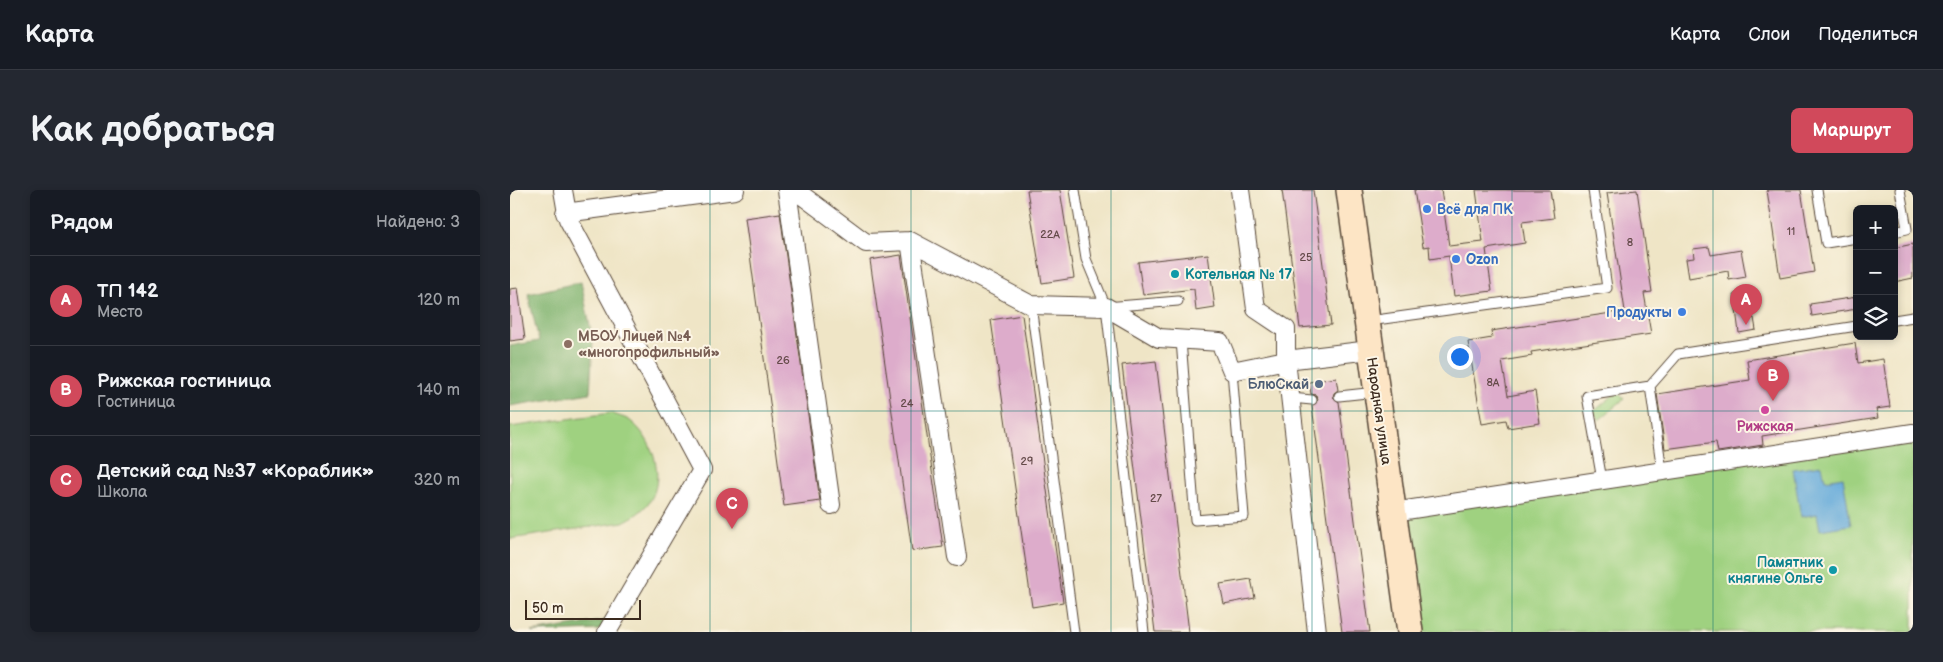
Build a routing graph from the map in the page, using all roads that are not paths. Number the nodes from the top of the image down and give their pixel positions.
1 (563, 190) edge
2 (735, 190) edge
3 (787, 190) edge
4 (796, 190) edge
5 (1075, 190) edge
6 (1240, 190) edge
7 (1349, 190) edge
8 (1593, 190) edge
9 (1818, 190) edge
10 (1900, 190) edge
11 (566, 212) junction
12 (1898, 231) edge
13 (1853, 239) edge
14 (910, 241) junction
15 (1178, 301) dead end
16 (1031, 305) junction
17 (1106, 307) junction
18 (1367, 322) junction
19 (1853, 327) edge
20 (1181, 340) junction
21 (1370, 350) junction
22 (1286, 360) junction
23 (1232, 371) junction
24 (1650, 386) junction
25 (1377, 392) junction
26 (1339, 396) dead end
27 (1291, 398) junction
28 (1312, 400) dead end
29 (1913, 433) edge
30 (1662, 471) junction
31 (1602, 480) junction
32 (831, 505) dead end
33 (1393, 512) junction
34 (957, 557) dead end
35 (608, 632) edge
36 (1074, 632) edge
37 (1144, 632) edge
38 (1316, 632) edge
39 (1410, 632) edge

1 - 11 street
2 - 11 street
3 - 32 street
4 - 14 street
5 - 17 lane
6 - 22 street
7 - 18 street, Народная улица
8 - 18 lane
9 - 13 lane
10 - 12 lane
11 - 35 street
14 - 16 street
14 - 34 street
15 - 17 lane
16 - 17 street
16 - 36 lane
17 - 20 street
17 - 37 lane
18 - 21 street, Народная улица
19 - 24 lane
20 - 23 street
20 - 23 lane
21 - 22 street
21 - 25 street, Народная улица
22 - 23 street
22 - 27 street
24 - 30 lane
24 - 31 lane
25 - 26 lane
25 - 33 street, Народная улица
27 - 28 lane
27 - 38 street
29 - 30 street
30 - 31 street
31 - 33 street
33 - 39 street, Народная улица

